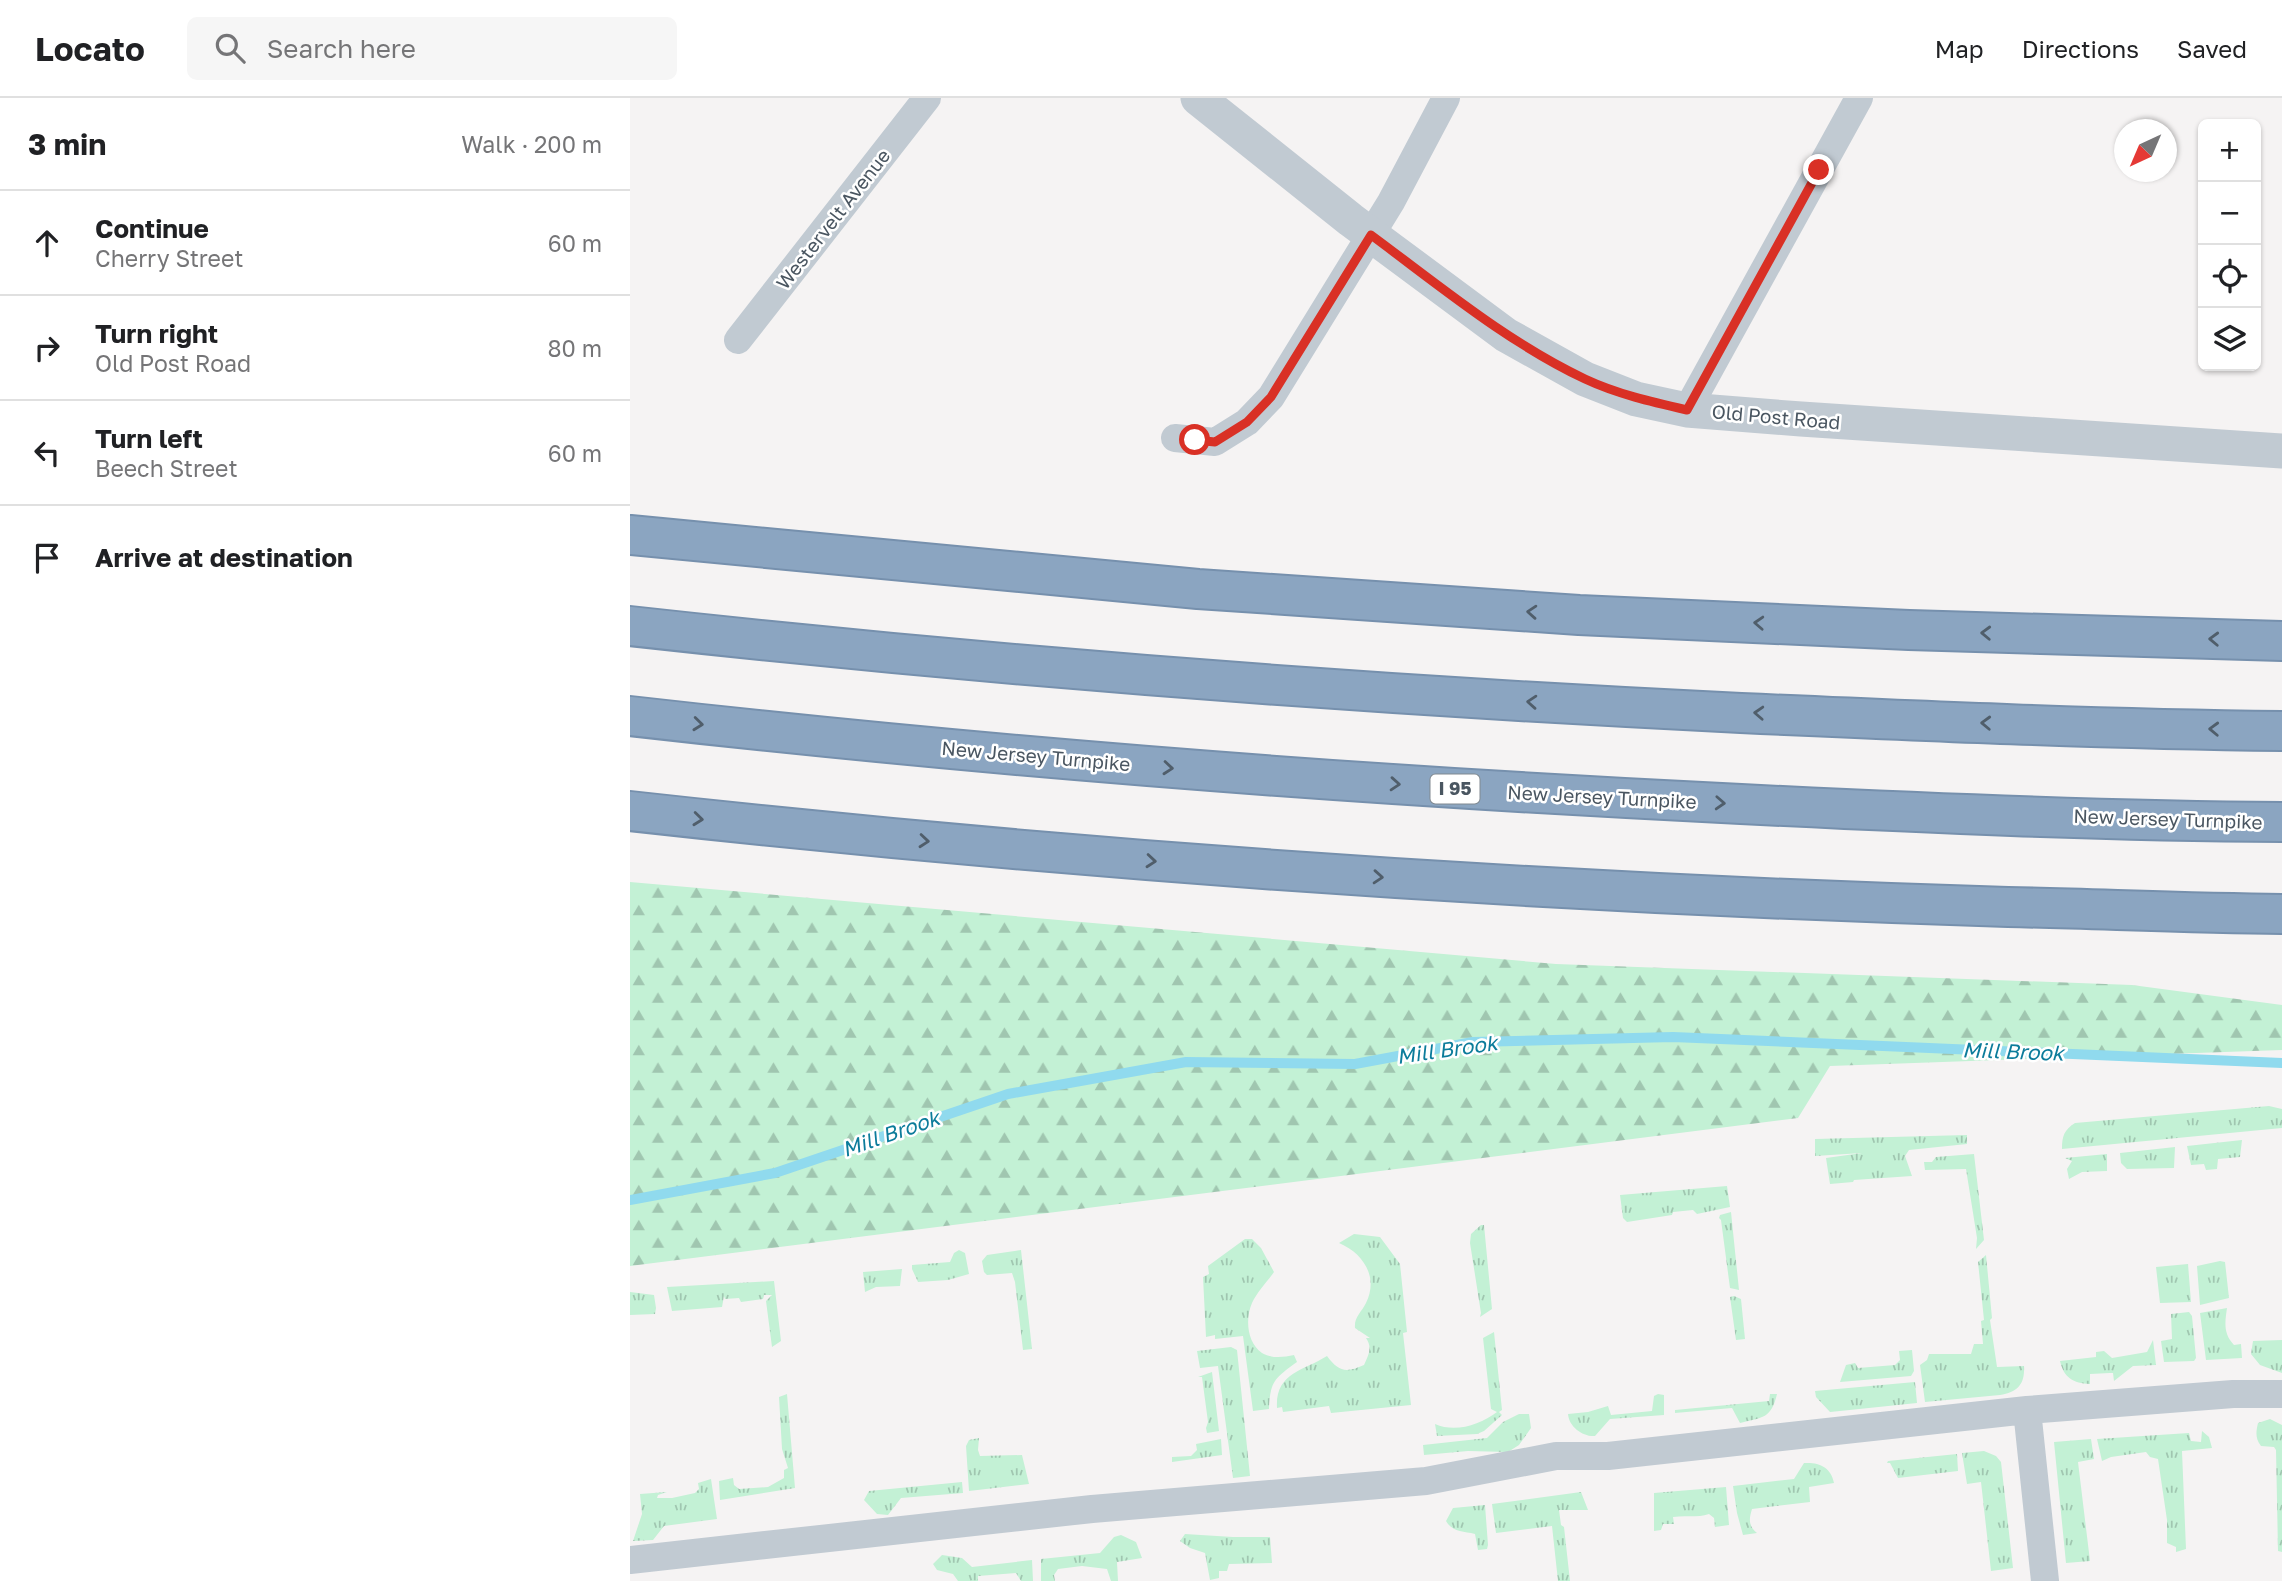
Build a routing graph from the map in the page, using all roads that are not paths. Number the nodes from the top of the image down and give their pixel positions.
1 (927, 98) edge
2 (1198, 98) edge
3 (1446, 98) edge
4 (1859, 98) edge
5 (1371, 235) junction
6 (738, 340) dead end
7 (1687, 410) junction
8 (1175, 438) dead end
9 (2282, 452) edge
10 (630, 534) edge
11 (630, 626) edge
12 (2282, 641) edge
13 (630, 716) edge
14 (2282, 731) edge
15 (630, 811) edge
16 (2282, 822) edge
17 (2282, 914) edge
18 (2282, 1394) edge
19 (2028, 1410) junction
20 (630, 1560) edge
21 (2045, 1581) edge

1 - 6 street, Westervelt Avenue
2 - 5 street, Old Post Road
3 - 5 street
4 - 7 street
5 - 7 street, Old Post Road
5 - 8 street
7 - 9 street, Old Post Road
12 -> 10 highway
14 -> 11 highway
13 -> 16 highway, New Jersey Turnpike / I 95
15 -> 17 highway
18 - 19 street
19 - 20 street
19 - 21 street

